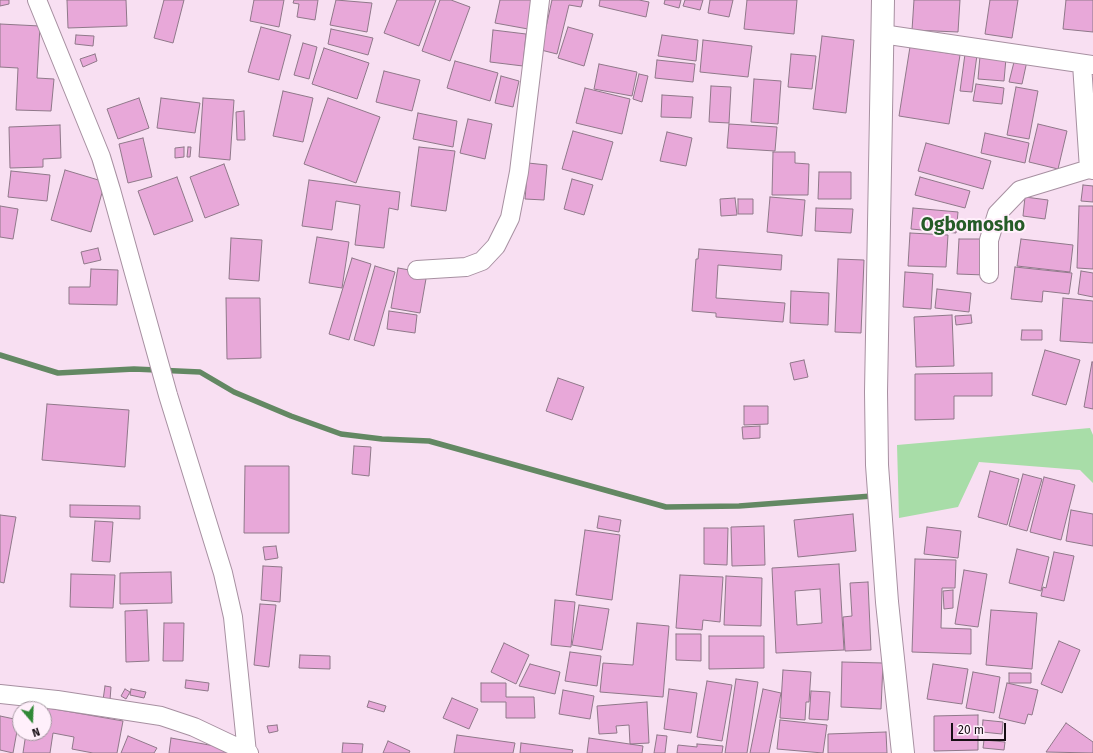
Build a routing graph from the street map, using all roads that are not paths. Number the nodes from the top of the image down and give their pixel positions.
1 (37, 0) edge
2 (540, 0) edge
3 (883, 0) edge
4 (882, 34) junction
5 (1087, 64) edge
6 (1091, 170) edge
7 (417, 270) dead end
8 (989, 274) dead end
9 (0, 694) edge
10 (248, 753) edge
11 (902, 753) edge

1 - 10 street
2 - 7 street
3 - 4 main road
4 - 5 street
4 - 11 main road
5 - 6 street
6 - 8 street
9 - 10 street

